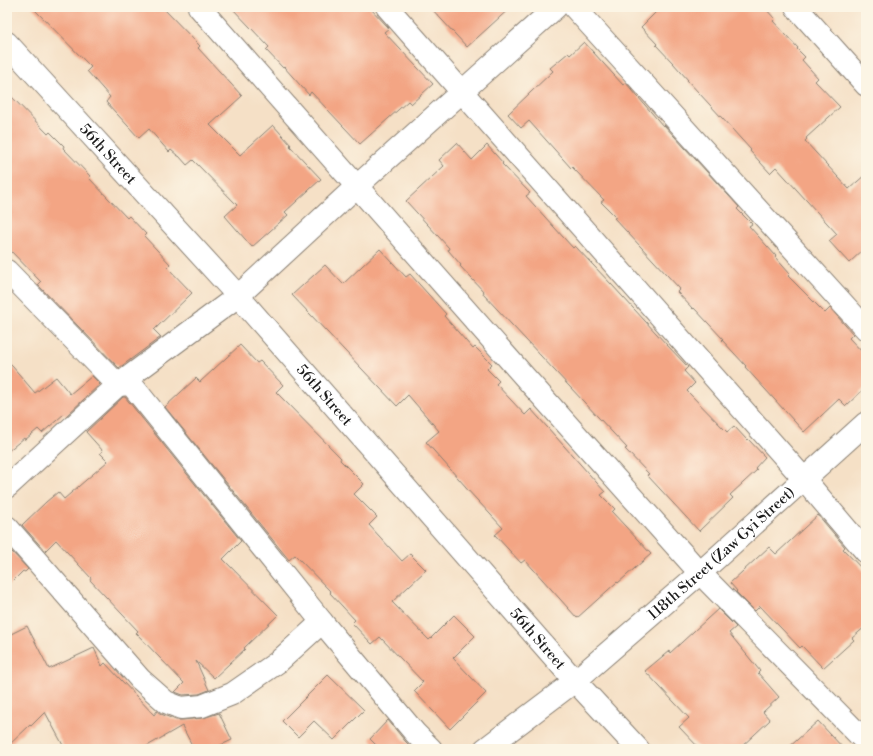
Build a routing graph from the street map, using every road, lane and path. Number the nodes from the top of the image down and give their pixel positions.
1 (199, 7) edge
2 (387, 7) edge
3 (556, 7) edge
4 (574, 7) edge
5 (796, 7) edge
6 (7, 43) edge
7 (866, 85) edge
8 (462, 91) junction
9 (357, 186) junction
10 (7, 271) edge
11 (238, 296) junction
12 (866, 330) edge
13 (118, 385) junction
14 (866, 423) edge
15 (804, 479) junction
16 (7, 487) edge
17 (7, 527) edge
18 (866, 552) edge
19 (700, 573) junction
20 (322, 622) junction
21 (575, 681) junction
22 (866, 742) edge
23 (431, 749) edge
24 (485, 749) edge
25 (638, 749) edge

1 - 9 street
2 - 8 street
3 - 8 street
4 - 12 street
5 - 7 street
6 - 11 street, 56th Street
8 - 9 street
8 - 15 street
9 - 11 street
9 - 19 street
10 - 13 street
11 - 13 street
11 - 21 street, 56th Street
13 - 16 street
13 - 20 street
14 - 15 street, 118th Street (Zaw Gyi Street)
15 - 18 street
15 - 19 street, 118th Street (Zaw Gyi Street)
17 - 20 street
19 - 21 street, 118th Street (Zaw Gyi Street)
19 - 22 street
20 - 23 street
21 - 24 street, 118th Street (Zaw Gyi Street)
21 - 25 street, 56th Street

